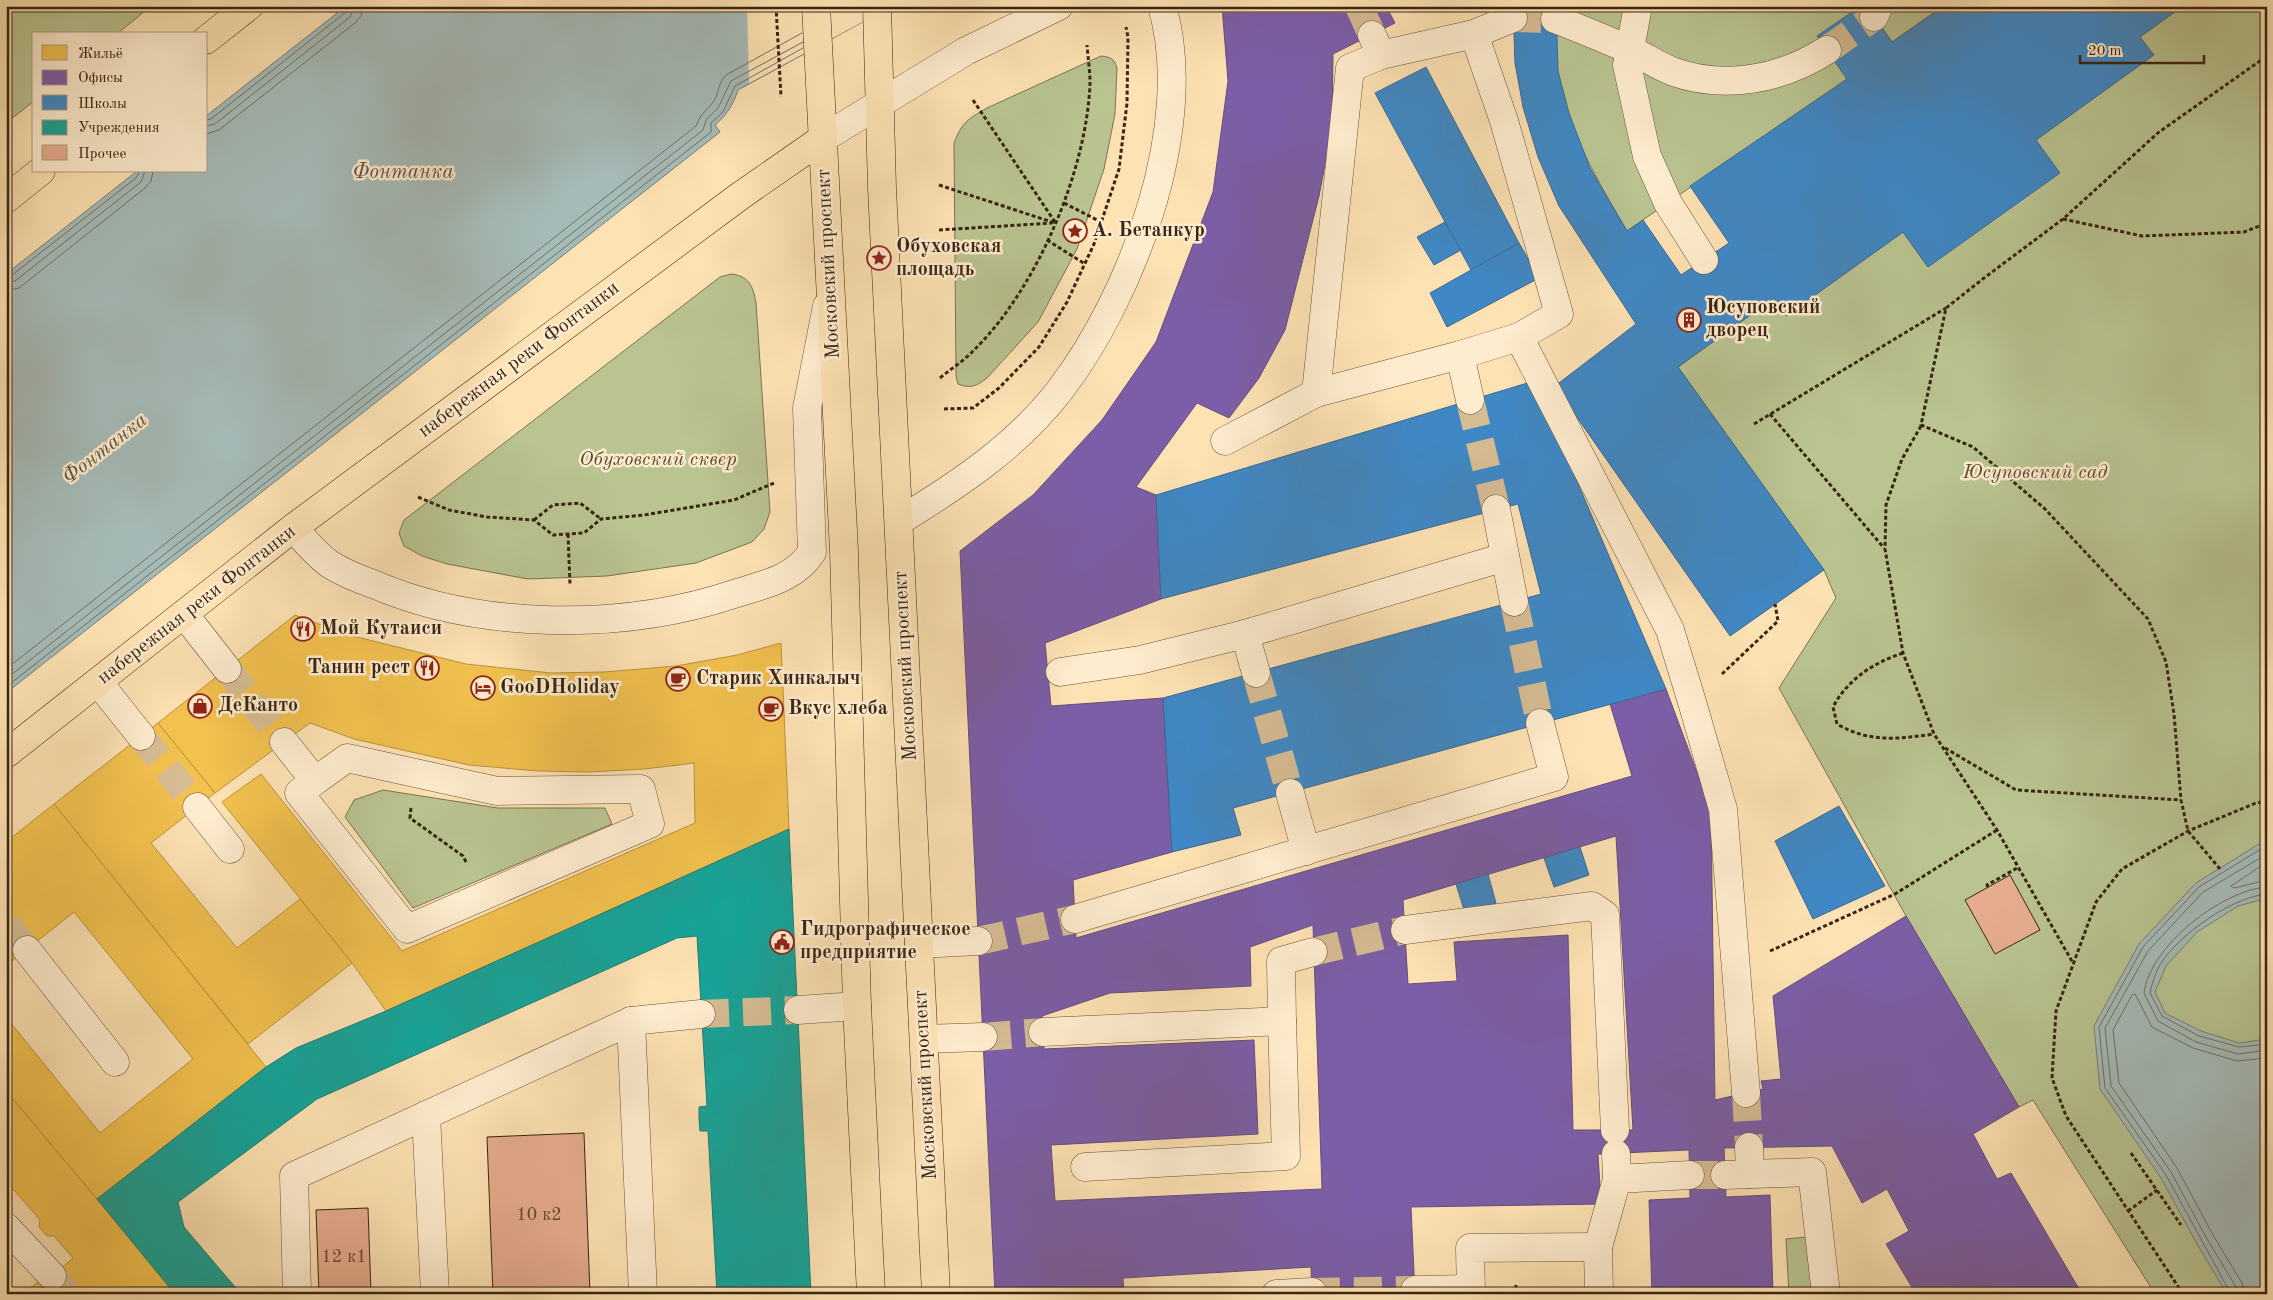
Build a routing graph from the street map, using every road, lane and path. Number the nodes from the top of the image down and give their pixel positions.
1 (249, 6) edge
2 (776, 6) edge
3 (816, 6) edge
4 (877, 6) edge
5 (1060, 6) edge
6 (1162, 6) edge
7 (1638, 6) edge
8 (1513, 18) tunnel mouth
9 (1555, 18) tunnel mouth
10 (1126, 27) dead end
11 (1474, 34) junction
12 (208, 38) edge
13 (1087, 45) dead end
14 (1629, 50) junction
15 (1827, 50) tunnel mouth
16 (2267, 56) edge
17 (780, 98) dead end
18 (973, 100) dead end
19 (879, 104) junction
20 (822, 140) junction
21 (40, 172) edge
22 (939, 185) dead end
23 (6, 198) edge
24 (1064, 203) junction
25 (2063, 219) junction
26 (1101, 222) junction
27 (1055, 223) junction
28 (2267, 223) edge
29 (939, 230) dead end
30 (1047, 240) junction
31 (1704, 260) dead end
32 (1085, 264) junction
33 (830, 290) junction
34 (1946, 308) junction
35 (1519, 337) junction
36 (1460, 355) junction
37 (940, 378) dead end
38 (1316, 393) junction
39 (1470, 400) tunnel mouth
40 (944, 409) dead end
41 (1770, 414) junction
42 (1754, 424) dead end
43 (1921, 425) junction
44 (1225, 441) dead end
45 (779, 480) dead end
46 (418, 497) dead end
47 (1496, 509) tunnel mouth
48 (601, 519) junction
49 (534, 520) junction
50 (899, 521) junction
51 (293, 528) junction
52 (568, 534) junction
53 (1884, 549) junction
54 (1505, 557) junction
55 (571, 590) dead end
56 (1514, 602) tunnel mouth
57 (1775, 604) dead end
58 (184, 614) junction
59 (1245, 634) junction
60 (1903, 653) junction
61 (227, 669) tunnel mouth
62 (1060, 672) dead end
63 (1256, 673) tunnel mouth
64 (98, 682) junction
65 (1692, 702) junction
66 (1540, 723) tunnel mouth
67 (1934, 734) junction
68 (141, 736) tunnel mouth
69 (284, 742) tunnel mouth
70 (1942, 746) junction
71 (6, 754) edge
72 (414, 773) junction
73 (315, 781) junction
74 (1290, 792) tunnel mouth
75 (2181, 800) junction
76 (2267, 801) edge
77 (197, 807) tunnel mouth
78 (1997, 830) junction
79 (2188, 831) junction
80 (230, 849) dead end
81 (1306, 851) junction
82 (2019, 867) junction
83 (2220, 869) dead end
84 (1988, 887) dead end
85 (484, 896) junction
86 (1075, 919) tunnel mouth
87 (1405, 930) tunnel mouth
88 (978, 941) tunnel mouth
89 (919, 944) junction
90 (27, 950) tunnel mouth
91 (1313, 952) tunnel mouth
92 (2073, 964) junction
93 (1736, 967) junction
94 (857, 1006) junction
95 (798, 1010) tunnel mouth
96 (701, 1014) tunnel mouth
97 (631, 1021) junction
98 (1282, 1021) junction
99 (1043, 1032) tunnel mouth
100 (983, 1037) tunnel mouth
101 (924, 1039) junction
102 (116, 1062) dead end
103 (1746, 1093) tunnel mouth
104 (426, 1116) junction
105 (2131, 1152) dead end
106 (1616, 1154) junction
107 (1742, 1165) tunnel mouth
108 (1086, 1167) dead end
109 (1690, 1175) tunnel mouth
110 (2157, 1190) junction
111 (2128, 1211) junction
112 (2181, 1225) dead end
113 (6, 1227) edge
114 (1598, 1247) junction
115 (52, 1276) tunnel mouth
116 (1523, 1285) dead end
117 (1415, 1290) dead end
118 (1471, 1291) edge
119 (1312, 1292) dead end
120 (298, 1294) edge
121 (435, 1294) edge
122 (643, 1294) edge
123 (871, 1294) edge
124 (936, 1294) edge
125 (1276, 1294) edge
126 (1515, 1294) edge
127 (1599, 1294) edge
128 (1826, 1294) edge
129 (2183, 1294) edge

1 - 12 main road
2 - 17 path
3 - 20 main road, Московский проспект
4 - 19 main road, Московский проспект
5 - 19 street, набережная реки Фонтанки
6 - 50 street
7 - 14 street
8 - 11 street
9 - 14 street
10 - 26 path
11 - 35 street
11 - 38 street
13 - 24 path
14 - 15 street
14 - 31 street
16 - 25 path
18 - 27 path
19 - 20 street, набережная реки Фонтанки
19 - 50 main road, Московский проспект
20 - 33 main road, Московский проспект
20 - 51 main road, набережная реки Фонтанки
21 - 23 main road
22 - 27 path
24 - 26 path
24 - 27 path
25 - 28 path
25 - 34 path
26 - 32 path
27 - 29 path
27 - 30 path
30 - 32 path
30 - 37 path
32 - 40 path
33 - 51 street
33 - 94 main road, Московский проспект
34 - 41 path
34 - 43 path
35 - 36 street
35 - 65 street
36 - 38 street
36 - 39 street
38 - 44 street
41 - 42 path
41 - 53 path
43 - 53 path
43 - 75 path
45 - 48 path
46 - 49 path
47 - 54 street
48 - 49 path
48 - 52 path
49 - 52 path
50 - 89 main road, Московский проспект
51 - 58 main road, набережная реки Фонтанки
52 - 55 path
53 - 60 path
54 - 56 street
54 - 59 street
57 - 65 path
58 - 61 street
58 - 64 main road, набережная реки Фонтанки
59 - 62 street
59 - 63 street
60 - 67 path
60 - 67 path
64 - 68 street
64 - 71 main road, набережная реки Фонтанки
65 - 93 street
66 - 81 street
67 - 70 path
69 - 73 street
70 - 75 path
70 - 78 path
72 - 73 street
72 - 85 path
72 - 85 street
73 - 85 street
74 - 81 street
75 - 79 path
76 - 79 path
77 - 80 street
78 - 82 path
78 - 93 path
79 - 83 path
79 - 92 path
81 - 86 street
82 - 84 path
82 - 92 path
87 - 106 street
88 - 89 street
89 - 101 main road, Московский проспект
90 - 102 street
91 - 98 street
92 - 111 path
93 - 103 street
94 - 95 street
94 - 123 main road, Московский проспект
96 - 97 street
97 - 104 street
97 - 122 street
98 - 99 street
98 - 108 street
100 - 101 street
101 - 124 main road, Московский проспект
104 - 120 street
104 - 121 street
105 - 110 path
106 - 109 street
106 - 114 street
107 - 128 street
110 - 111 path
110 - 112 path
111 - 129 path
113 - 115 street
114 - 118 street
114 - 127 street
116 - 126 path
117 - 118 street
119 - 125 street

